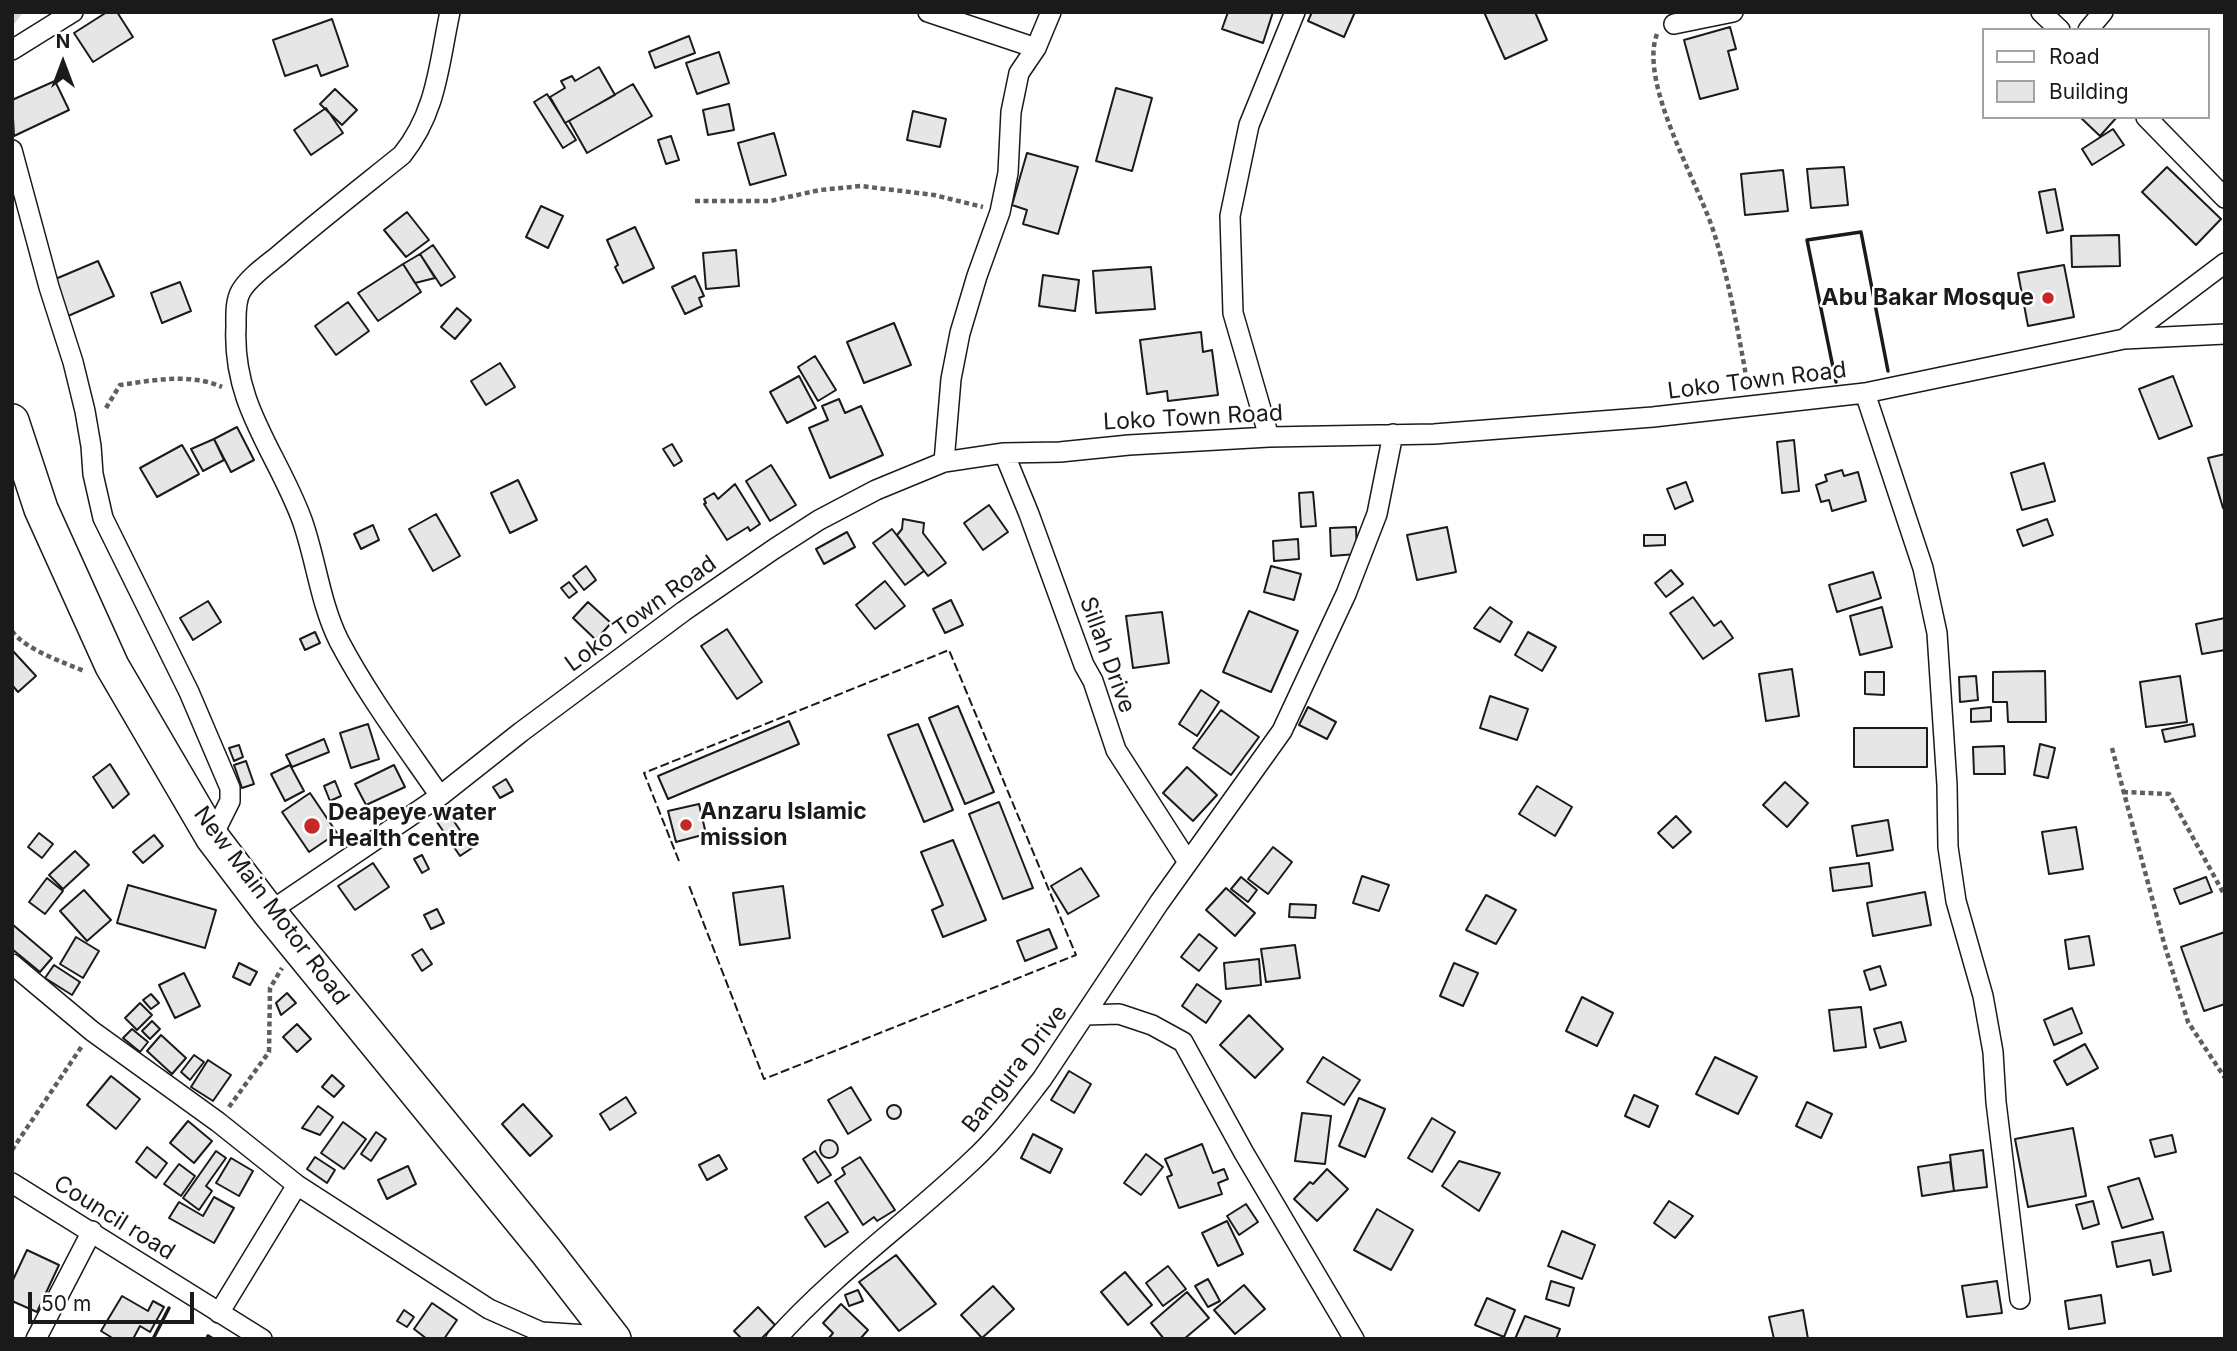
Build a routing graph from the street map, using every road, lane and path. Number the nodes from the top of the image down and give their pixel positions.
1 (73, 12) edge
2 (450, 12) edge
3 (928, 12) edge
4 (1051, 12) edge
5 (1294, 12) edge
6 (1733, 12) edge
7 (2041, 12) edge
8 (2103, 12) edge
9 (1674, 24) joint
10 (2058, 28) edge
11 (2090, 28) edge
12 (1036, 48) junction
13 (12, 50) edge
14 (2148, 119) edge
15 (12, 150) edge
16 (2225, 198) edge
17 (695, 201) dead end
18 (1000, 212) junction
19 (2225, 263) edge
20 (2225, 334) edge
21 (2124, 340) junction
22 (1865, 393) junction
23 (245, 397) junction
24 (1752, 405) junction
25 (12, 421) edge
26 (1393, 434) junction
27 (1269, 437) junction
28 (91, 446) junction
29 (1004, 453) junction
30 (944, 462) junction
31 (12, 481) edge
32 (12, 631) edge
33 (92, 674) junction
34 (2112, 748) dead end
35 (2123, 792) junction
36 (440, 796) junction
37 (212, 837) junction
38 (1188, 862) junction
39 (2225, 896) edge
40 (269, 912) junction
41 (12, 964) edge
42 (285, 964) junction
43 (1085, 1015) junction
44 (92, 1031) junction
45 (2225, 1078) edge
46 (218, 1122) junction
47 (12, 1150) edge
48 (12, 1183) edge
49 (297, 1185) junction
50 (92, 1231) junction
51 (2020, 1299) dead end
52 (219, 1313) junction
53 (597, 1337) edge
54 (36, 1339) edge
55 (262, 1339) edge
56 (776, 1339) edge
57 (1354, 1339) edge

1 - 13 street
2 - 23 street
3 - 12 street
4 - 12 street
5 - 27 street
6 - 9 street
7 - 10 street
8 - 11 street
9 - 24 path
12 - 18 street
14 - 16 street
15 - 28 street
17 - 18 path
18 - 30 street
19 - 21 street, Loko Town Road
20 - 21 street
21 - 22 street, Loko Town Road
22 - 24 street, Loko Town Road
22 - 51 street
23 - 28 path
23 - 36 street
24 - 26 street, Loko Town Road
25 - 37 highway, New Main Motor Road
26 - 27 street, Loko Town Road
26 - 38 street
27 - 29 street, Loko Town Road
28 - 37 street
29 - 30 street, Loko Town Road
29 - 38 street, Sillah Drive
30 - 36 street, Loko Town Road
31 - 33 highway, New Main Motor Road
32 - 33 path
33 - 42 highway, New Main Motor Road
34 - 35 path
35 - 39 path
35 - 45 path
36 - 40 street, Loko Town Road
37 - 40 highway, New Main Motor Road
38 - 43 street
40 - 53 highway, New Main Motor Road
41 - 44 street
42 - 46 path
42 - 53 highway, New Main Motor Road
43 - 56 street, Bangura Drive
43 - 57 street, Bangura Drive
44 - 46 street
44 - 47 path
46 - 49 street
48 - 50 street, Council road
49 - 52 street
49 - 53 street
50 - 52 street, Council road
50 - 54 street
52 - 55 street, Council road

